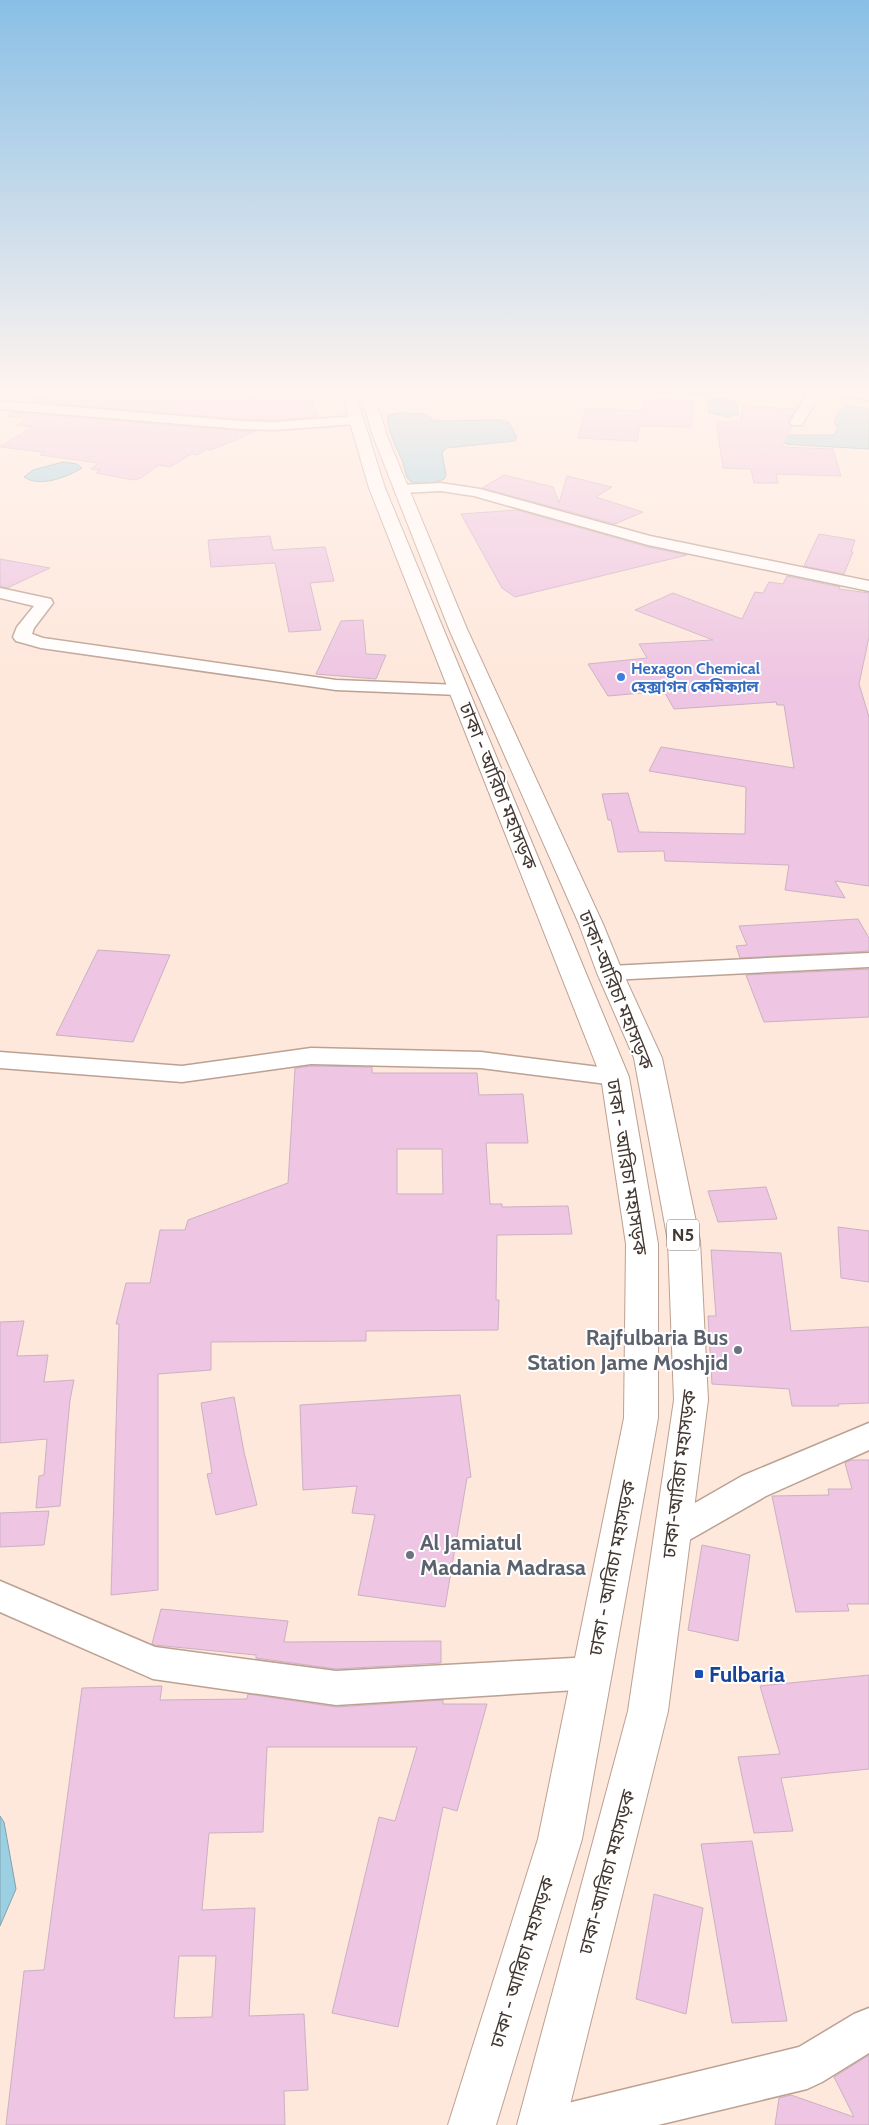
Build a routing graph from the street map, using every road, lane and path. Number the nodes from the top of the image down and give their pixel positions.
1 (376, 488) edge
2 (418, 488) edge
3 (449, 488) edge
4 (401, 489) joint
5 (869, 586) edge
6 (0, 593) edge
7 (459, 690) junction
8 (869, 960) edge
9 (610, 973) junction
10 (0, 1060) edge
11 (615, 1077) junction
12 (869, 1436) edge
13 (672, 1533) junction
14 (0, 1596) edge
15 (592, 1673) junction
16 (869, 2029) edge
17 (472, 2125) edge
18 (541, 2125) edge
19 (568, 2125) edge

1 - 7 highway, ঢাকা - আরিচা মহাসড়ক / N5
2 - 4 street
3 - 5 street
4 - 9 highway, ঢাকা-আরিচা মহাসড়ক / N5
6 - 7 street
7 - 11 highway, ঢাকা - আরিচা মহাসড়ক / N5
8 - 9 street
9 - 13 highway, ঢাকা-আরিচা মহাসড়ক / N5
10 - 11 street
11 - 15 highway, ঢাকা - আরিচা মহাসড়ক / N5
12 - 13 street
13 - 18 highway, ঢাকা-আরিচা মহাসড়ক / N5
14 - 15 street
15 - 17 highway, ঢাকা - আরিচা মহাসড়ক / N5
16 - 19 street

